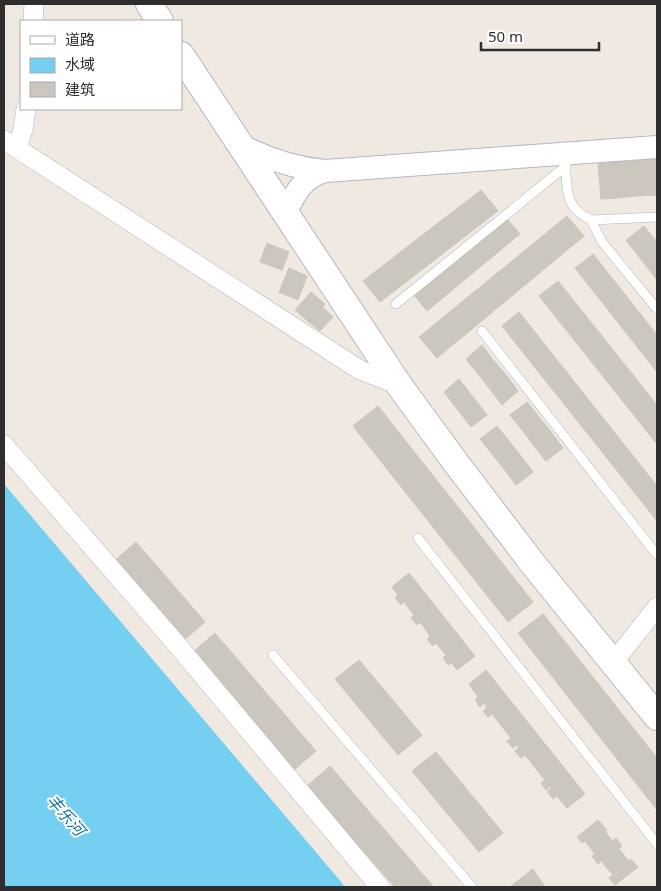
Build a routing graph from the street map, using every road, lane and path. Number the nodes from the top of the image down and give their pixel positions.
1 (34, 4) edge
2 (149, 4) edge
3 (33, 20) edge
4 (159, 20) edge
5 (182, 57) edge
6 (26, 110) edge
7 (10, 144) edge
8 (240, 145) junction
9 (657, 148) edge
10 (565, 160) junction
11 (325, 171) junction
12 (286, 214) junction
13 (657, 217) edge
14 (591, 220) junction
15 (396, 304) dead end
16 (657, 309) edge
17 (482, 331) dead end
18 (399, 385) junction
19 (4, 445) edge
20 (418, 538) dead end
21 (657, 555) edge
22 (657, 607) edge
23 (274, 655) dead end
24 (613, 663) junction
25 (657, 717) edge
26 (657, 844) edge
27 (380, 887) edge
28 (472, 887) edge

1 - 3 street
2 - 4 main road
5 - 8 main road
6 - 7 street
7 - 18 street
8 - 11 street
8 - 12 main road
9 - 10 street
10 - 11 street
10 - 14 lane
10 - 15 lane
11 - 12 street
12 - 18 main road
13 - 14 lane
14 - 16 lane
17 - 21 lane
18 - 24 main road
19 - 27 street
20 - 26 lane
22 - 24 street
23 - 28 lane
24 - 25 main road

